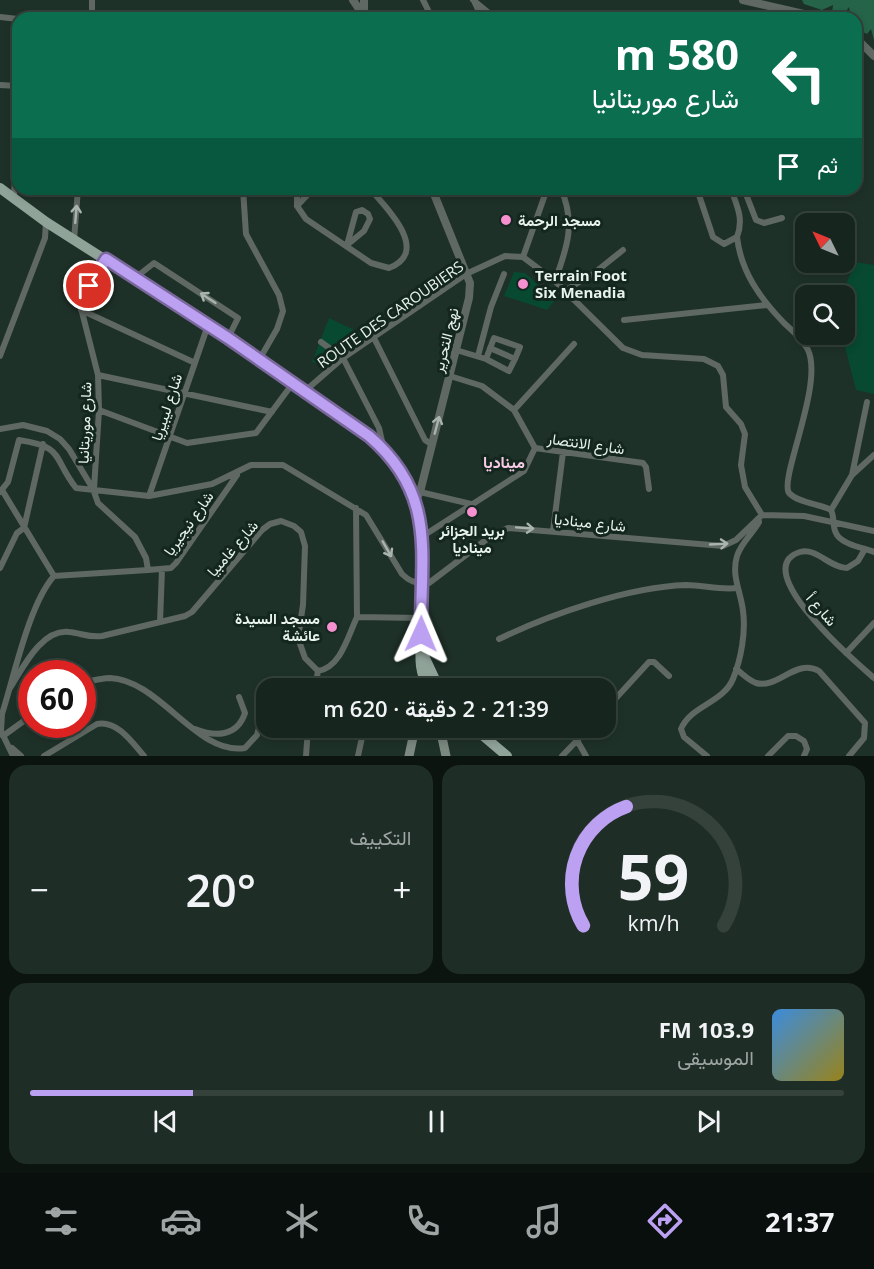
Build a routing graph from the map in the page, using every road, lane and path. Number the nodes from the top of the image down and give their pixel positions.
1 (344, 0) edge
2 (352, 0) edge
3 (743, 0) edge
4 (361, 12) edge
5 (362, 12) edge
6 (480, 12) edge
7 (488, 12) edge
8 (795, 12) edge
9 (862, 44) edge
10 (874, 56) edge
11 (1, 191) edge
12 (78, 195) edge
13 (243, 195) edge
14 (297, 195) edge
15 (307, 195) edge
16 (375, 195) edge
17 (434, 195) edge
18 (545, 195) edge
19 (563, 195) edge
20 (699, 195) edge
21 (733, 195) edge
22 (746, 195) edge
23 (14, 196) joint
24 (297, 206) junction
25 (782, 218) dead end
26 (46, 222) junction
27 (737, 237) junction
28 (74, 240) junction
29 (346, 245) junction
30 (623, 250) dead end
31 (523, 257) junction
32 (106, 259) junction
33 (466, 274) junction
34 (504, 274) dead end
35 (135, 278) junction
36 (555, 280) junction
37 (564, 291) junction
38 (767, 305) junction
39 (81, 310) junction
40 (624, 320) dead end
41 (208, 325) junction
42 (228, 338) junction
43 (374, 338) junction
44 (321, 342) dead end
45 (574, 344) dead end
46 (490, 348) junction
47 (456, 350) junction
48 (0, 356) edge
49 (478, 356) junction
50 (343, 358) junction
51 (486, 359) junction
52 (515, 359) junction
53 (259, 360) junction
54 (193, 362) junction
55 (98, 375) junction
56 (450, 376) junction
57 (293, 383) junction
58 (305, 391) junction
59 (184, 392) junction
60 (867, 402) dead end
61 (99, 410) junction
62 (514, 410) junction
63 (272, 412) junction
64 (0, 429) edge
65 (170, 437) junction
66 (43, 444) junction
67 (431, 444) junction
68 (535, 448) junction
69 (384, 450) junction
70 (563, 452) junction
71 (874, 455) edge
72 (238, 473) junction
73 (852, 475) junction
74 (93, 489) junction
75 (648, 489) dead end
76 (1, 491) edge
77 (149, 496) junction
78 (417, 496) junction
79 (471, 504) junction
80 (356, 508) junction
81 (831, 510) junction
82 (762, 515) junction
83 (835, 521) junction
84 (24, 528) junction
85 (553, 531) junction
86 (874, 531) edge
87 (423, 536) junction
88 (865, 549) junction
89 (874, 552) edge
90 (0, 568) edge
91 (162, 569) junction
92 (148, 570) junction
93 (54, 576) junction
94 (422, 584) junction
95 (737, 588) junction
96 (357, 617) junction
97 (421, 618) junction
98 (160, 622) junction
99 (874, 623) edge
100 (500, 639) dead end
101 (846, 653) junction
102 (736, 669) junction
103 (318, 671) junction
104 (669, 676) dead end
105 (317, 678) edge
106 (429, 678) edge
107 (874, 678) edge
108 (96, 680) edge
109 (10, 688) junction
110 (238, 697) dead end
111 (616, 698) edge
112 (18, 726) edge
113 (192, 728) junction
114 (256, 732) edge
115 (3, 736) junction
116 (307, 738) edge
117 (362, 738) edge
118 (413, 738) edge
119 (442, 738) edge
120 (486, 738) edge
121 (577, 740) joint
122 (9, 745) junction
123 (238, 753) edge
124 (705, 755) edge
125 (13, 756) edge
126 (21, 756) edge
127 (44, 756) edge
128 (144, 756) edge
129 (306, 756) edge
130 (358, 756) edge
131 (409, 756) edge
132 (446, 756) edge
133 (507, 756) edge
134 (562, 756) edge
135 (586, 756) edge
136 (768, 756) edge
137 (804, 756) edge
138 (849, 756) edge

1 - 4 street
2 - 5 street
3 - 8 street
6 - 7 street
9 - 10 street
11 - 23 main road
28 -> 12 street
13 - 53 street
14 - 24 street
15 - 24 street
16 - 29 street
17 - 33 street, نهج التحرير
18 - 31 street
19 - 36 street
20 - 27 street
21 - 27 street
22 - 25 street
23 - 26 main road
24 - 29 street
26 - 28 main road
26 - 48 street
27 - 38 street
28 - 32 main road
29 - 29 street
30 - 37 street
31 - 33 street, ROUTE DES CAROUBIERS
31 - 36 street
32 - 35 main road
32 - 39 street
33 - 43 street, ROUTE DES CAROUBIERS
33 - 47 street, نهج التحرير
34 - 49 street
35 - 41 main road
42 -> 35 street
36 - 37 street
37 - 82 street
38 - 40 street
38 - 81 street
39 - 54 street
39 - 55 street, شارع موريتانيا
41 - 42 main road
41 - 54 street, شارع ليبيريا
42 - 53 main road
43 - 50 street, ROUTE DES CAROUBIERS
43 - 67 street
44 - 50 street
45 - 62 street
46 - 51 street
46 - 52 street
46 - 52 street
47 - 49 street
47 - 56 street, نهج التحرير
49 - 51 street
50 - 58 street, ROUTE DES CAROUBIERS
50 - 69 street
51 - 52 street
53 - 57 main road
54 - 59 street, شارع ليبيريا
55 - 59 street
55 - 61 street, شارع موريتانيا
56 - 62 street
67 -> 56 street, نهج التحرير
57 - 58 main road
57 - 63 street
58 - 69 main road
59 - 63 street
59 - 65 street, شارع ليبيريا
60 - 73 street
61 - 65 street
61 - 74 street, شارع موريتانيا
62 - 68 street
63 - 65 street
64 - 74 street
65 - 77 street, شارع ليبيريا
66 - 74 street
66 - 76 street
66 - 84 street
67 - 78 street, نهج التحرير
68 - 70 street, شارع الانتصار
68 - 79 street
69 - 78 main road
70 - 75 street, شارع الانتصار
70 - 85 street
71 - 73 street
72 - 77 street
72 - 80 street
72 - 91 street, شارع نيجيريا
73 - 81 street
74 - 77 street
74 - 92 street
76 - 84 street
78 - 79 street
78 - 87 main road
79 - 87 street
80 -> 94 street
80 - 96 street
81 - 83 street
82 - 83 street
85 -> 82 street, شارع ميناديا
82 - 95 street
83 - 86 street
83 - 88 street
84 - 90 street
84 - 93 street
94 -> 85 street, شارع ميناديا
87 - 94 main road
88 - 89 street
88 - 101 street, شارع أ
91 - 92 street, شارع نيجيريا
91 - 98 street
92 - 93 street, شارع نيجيريا
93 - 109 street
94 - 97 main road
95 - 100 street
95 - 102 street
96 - 97 street
96 - 103 street
97 - 106 main road
98 - 103 street, شارع غامبيا
98 - 109 street, شارع غامبيا
99 - 101 street
101 - 107 street, شارع أ
102 - 124 street
102 - 138 street
103 - 105 street
104 - 111 street
108 - 113 street
109 - 115 street
110 - 113 street
112 - 115 street
113 - 123 street
114 - 123 street
115 - 122 street
116 - 129 street
117 - 130 street
118 - 131 main road
119 - 132 main road
120 - 133 main road
121 - 134 street
121 - 135 street
122 - 125 street
122 - 126 street
127 - 128 street
136 - 137 street

